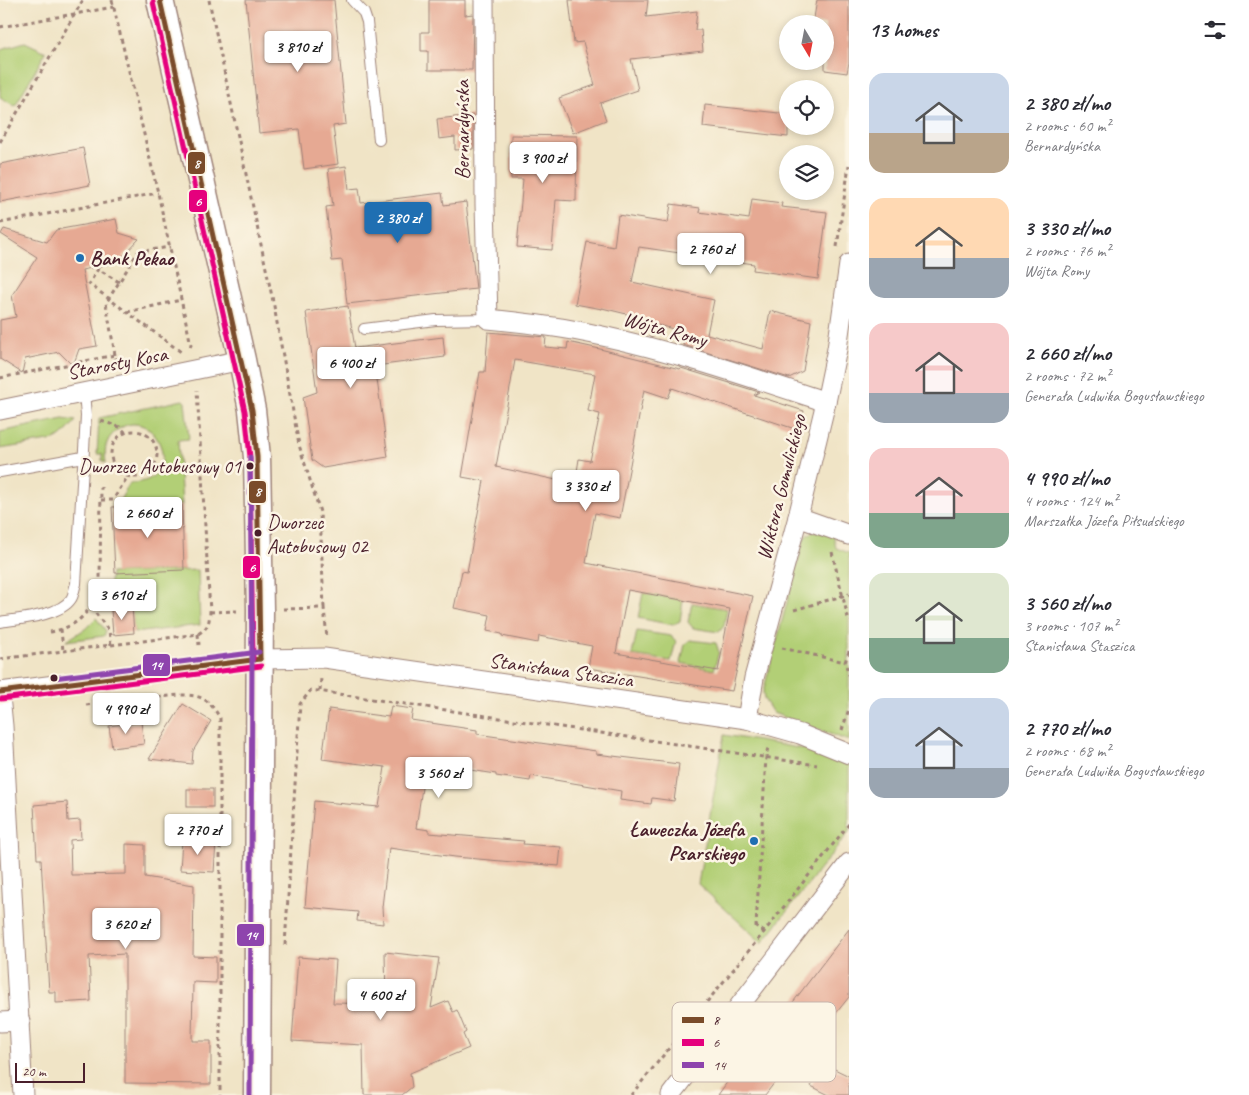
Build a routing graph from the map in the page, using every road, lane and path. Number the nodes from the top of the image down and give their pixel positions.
1 (82, 0) edge
2 (112, 0) edge
3 (160, 0) edge
4 (209, 0) edge
5 (352, 0) edge
6 (484, 0) edge
7 (114, 6) junction
8 (75, 13) junction
9 (0, 27) edge
10 (379, 140) dead end
11 (0, 142) edge
12 (849, 165) edge
13 (158, 193) junction
14 (0, 223) edge
15 (170, 247) junction
16 (837, 249) dead end
17 (849, 264) edge
18 (119, 282) junction
19 (109, 298) junction
20 (181, 300) junction
21 (127, 312) junction
22 (488, 319) junction
23 (364, 329) dead end
24 (182, 352) junction
25 (173, 354) dead end
26 (115, 355) junction
27 (242, 360) junction
28 (126, 364) dead end
29 (192, 371) junction
30 (0, 378) edge
31 (84, 392) junction
32 (826, 402) junction
33 (0, 410) edge
34 (86, 416) junction
35 (125, 432) junction
36 (83, 457) junction
37 (0, 472) edge
38 (128, 476) junction
39 (101, 500) dead end
40 (798, 517) junction
41 (849, 535) edge
42 (830, 544) dead end
43 (849, 594) edge
44 (842, 596) junction
45 (91, 607) dead end
46 (324, 608) junction
47 (260, 609) junction
48 (791, 611) dead end
49 (210, 612) junction
50 (0, 622) edge
51 (849, 622) edge
52 (61, 629) dead end
53 (784, 638) dead end
54 (335, 640) dead end
55 (111, 645) junction
56 (781, 648) junction
57 (63, 651) junction
58 (849, 651) edge
59 (779, 657) dead end
60 (0, 659) edge
61 (260, 659) junction
62 (845, 662) junction
63 (849, 676) edge
64 (0, 694) edge
65 (85, 705) dead end
66 (849, 709) edge
67 (748, 719) junction
68 (849, 735) edge
69 (849, 754) edge
70 (766, 757) junction
71 (824, 766) dead end
72 (849, 824) edge
73 (849, 863) edge
74 (764, 932) junction
75 (285, 952) dead end
76 (707, 1002) edge
77 (742, 1002) edge
78 (20, 1021) junction
79 (0, 1022) edge
80 (672, 1045) edge
81 (681, 1082) edge
82 (23, 1095) edge
83 (220, 1095) edge
84 (257, 1095) edge
85 (631, 1095) edge
86 (671, 1095) edge

1 - 8 path
2 - 7 path
3 - 27 street
4 - 46 path
5 - 10 lane
6 - 22 street, Bernardyńska
7 - 8 path
7 - 13 path
8 - 9 path
8 - 11 path
12 - 16 path
13 - 14 path
13 - 15 path
15 - 18 path
15 - 20 path
17 - 32 street, Wiktora Gomulickiego
18 - 19 path
18 - 19 path
19 - 21 path
19 - 26 path
20 - 21 path
20 - 24 path
21 - 24 path
22 - 23 lane
22 - 32 street, Wójta Romy
24 - 25 path
26 - 28 path
26 - 30 path
27 - 29 street, Starosty Kosa
27 - 47 street
29 - 31 street, Starosty Kosa
29 - 49 path
31 - 33 street, Starosty Kosa
31 - 34 lane
32 - 40 street, Wiktora Gomulickiego
34 - 35 path
34 - 36 lane
35 - 38 path
35 - 38 path
36 - 37 lane
36 - 50 lane
38 - 39 path
40 - 41 street
40 - 67 street, Wiktora Gomulickiego
42 - 44 path
43 - 44 path
44 - 48 path
44 - 51 path
45 - 55 path
46 - 47 path
46 - 54 path
47 - 49 path
47 - 61 street
49 - 55 path
52 - 57 path
53 - 56 path
55 - 57 path
56 - 59 path
56 - 62 path
57 - 60 path
58 - 62 path
61 - 64 street, Stanisława Staszica
61 - 67 street, Stanisława Staszica
61 - 84 street
62 - 63 path
64 - 78 street
65 - 83 path
66 - 68 path
67 - 69 street, Stanisława Staszica
70 - 71 path
70 - 74 path
70 - 75 path
72 - 74 path
73 - 77 street
74 - 76 path
78 - 79 street
78 - 82 street
80 - 85 path
81 - 86 street

